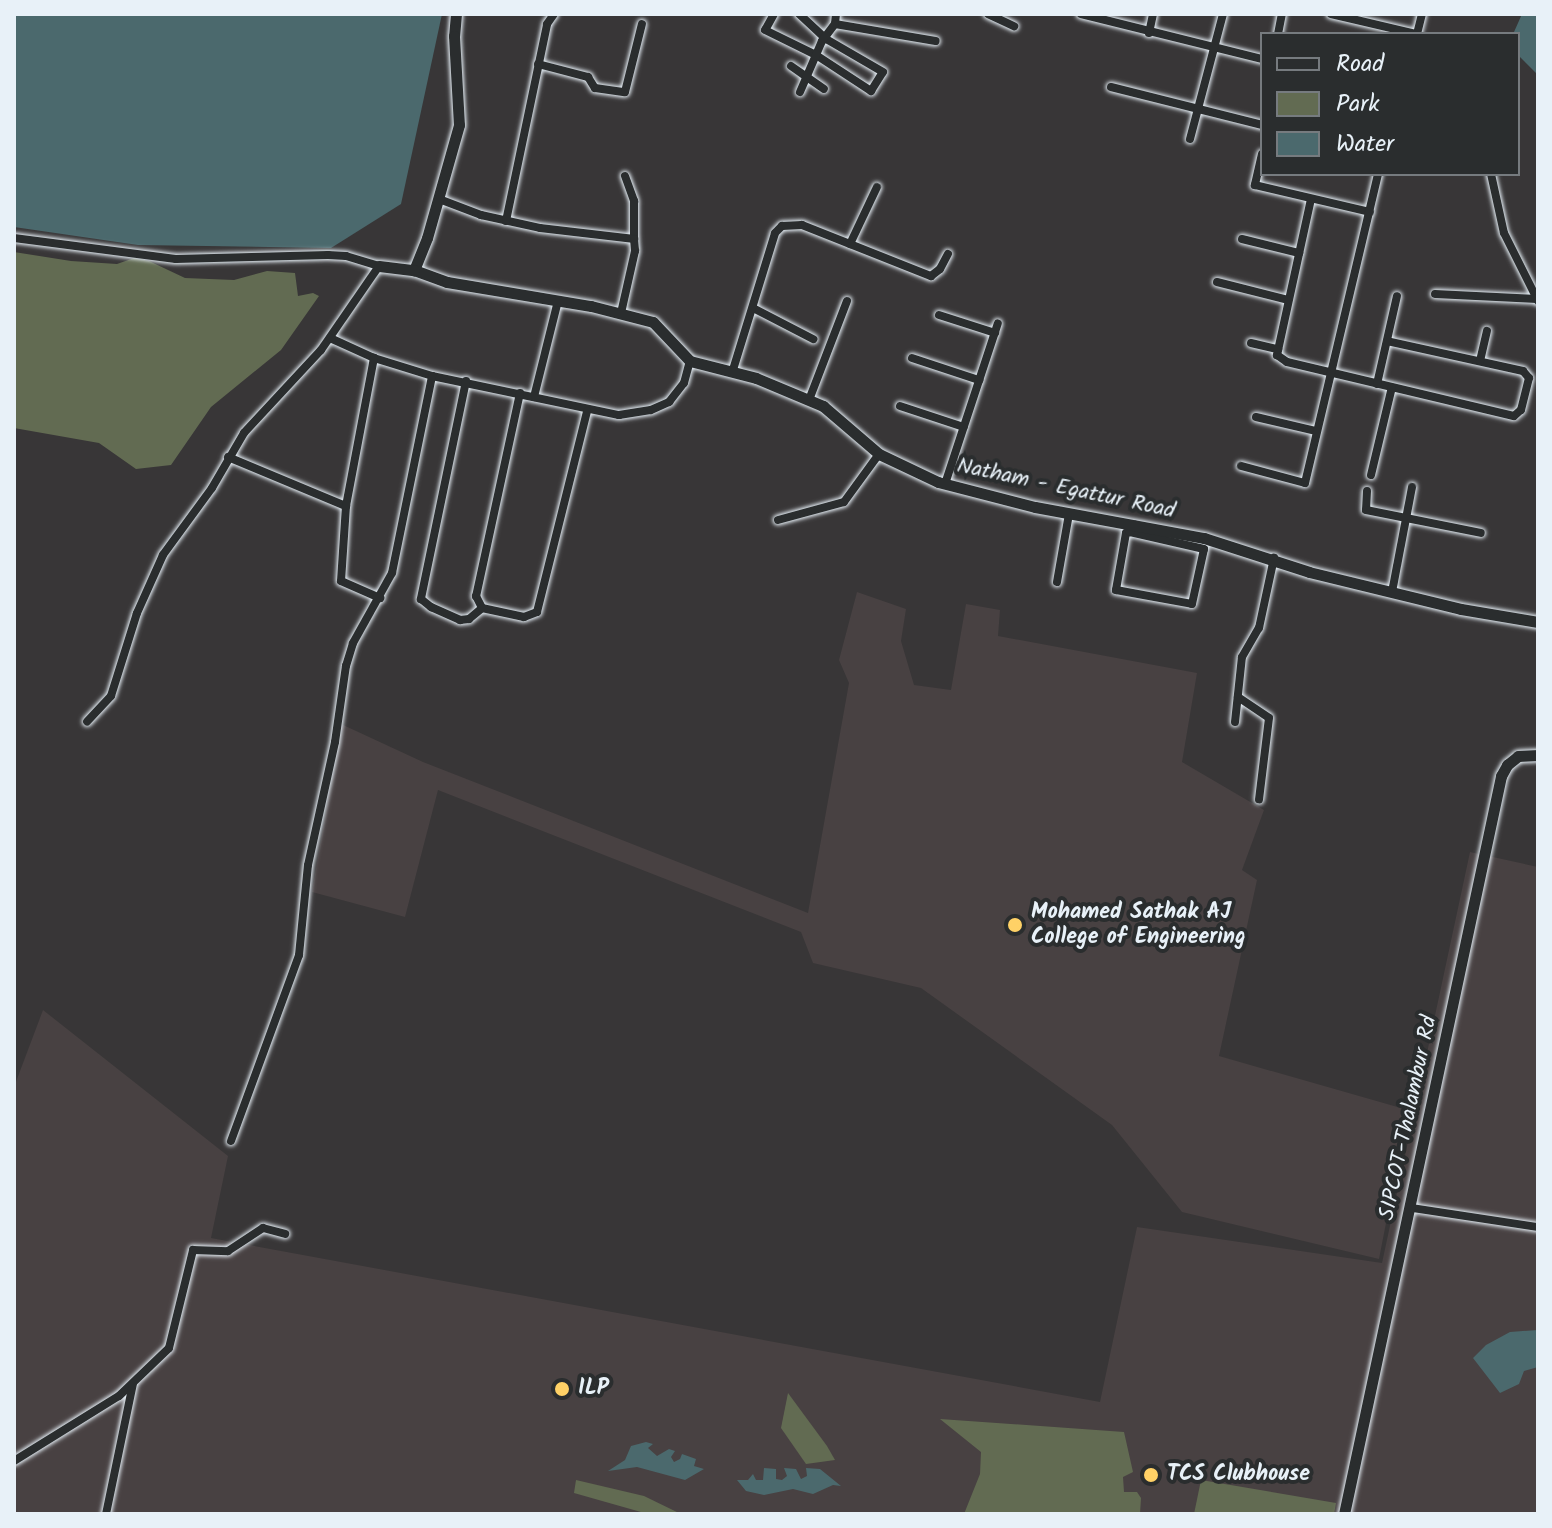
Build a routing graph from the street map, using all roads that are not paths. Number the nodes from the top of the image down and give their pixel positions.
1 (456, 14) edge
2 (554, 14) edge
3 (774, 14) edge
4 (799, 14) edge
5 (988, 14) edge
6 (1081, 14) edge
7 (1153, 14) edge
8 (1223, 14) edge
9 (1331, 14) edge
10 (1356, 17) edge
11 (836, 19) edge
12 (642, 24) dead end
13 (1014, 26) dead end
14 (1409, 32) edge
15 (1149, 33) junction
16 (826, 39) junction
17 (936, 41) dead end
18 (1214, 49) junction
19 (816, 55) junction
20 (1260, 59) edge
21 (538, 64) junction
22 (791, 66) dead end
23 (807, 77) junction
24 (1111, 87) dead end
25 (824, 89) dead end
26 (800, 92) dead end
27 (1197, 110) junction
28 (1260, 125) edge
29 (1190, 139) dead end
30 (1260, 163) edge
31 (625, 176) dead end
32 (1378, 176) edge
33 (1491, 176) edge
34 (877, 187) dead end
35 (439, 199) junction
36 (1311, 199) junction
37 (1370, 212) junction
38 (506, 221) junction
39 (14, 238) edge
40 (634, 239) junction
41 (1242, 239) dead end
42 (850, 244) junction
43 (1299, 253) junction
44 (948, 254) dead end
45 (379, 266) junction
46 (414, 270) junction
47 (1217, 282) dead end
48 (1435, 294) dead end
49 (1397, 296) dead end
50 (1288, 300) junction
51 (1537, 300) edge
52 (558, 301) junction
53 (847, 301) dead end
54 (753, 308) junction
55 (621, 313) junction
56 (939, 315) dead end
57 (998, 323) dead end
58 (1487, 331) dead end
59 (995, 333) junction
60 (330, 338) junction
61 (813, 339) dead end
62 (1387, 341) junction
63 (1251, 343) dead end
64 (1278, 349) junction
65 (374, 358) junction
66 (912, 358) dead end
67 (690, 361) junction
68 (1480, 361) junction
69 (732, 373) junction
70 (1331, 373) junction
71 (432, 376) junction
72 (979, 380) junction
73 (466, 381) junction
74 (1377, 384) junction
75 (1392, 387) junction
76 (520, 393) junction
77 (534, 397) junction
78 (809, 400) junction
79 (900, 406) dead end
80 (587, 411) junction
81 (1256, 417) dead end
82 (964, 427) junction
83 (1316, 431) junction
84 (879, 454) junction
85 (228, 457) junction
86 (1241, 466) dead end
87 (1371, 475) dead end
88 (945, 484) junction
89 (1412, 487) dead end
90 (1367, 491) dead end
91 (346, 506) junction
92 (1069, 514) junction
93 (1405, 518) junction
94 (778, 520) dead end
95 (1132, 529) junction
96 (1481, 533) dead end
97 (1202, 542) junction
98 (1274, 558) junction
99 (1057, 582) dead end
100 (1392, 592) junction
101 (380, 598) junction
102 (482, 608) junction
103 (1538, 622) edge
104 (1238, 697) junction
105 (87, 722) dead end
106 (1235, 722) dead end
107 (1538, 755) edge
108 (1259, 799) dead end
109 (231, 1141) dead end
110 (1412, 1208) junction
111 (1538, 1227) edge
112 (285, 1234) dead end
113 (133, 1383) junction
114 (14, 1461) edge
115 (106, 1514) edge
116 (1344, 1514) edge

1 - 35 street
2 - 21 street
3 - 19 street
4 - 16 street
5 - 13 street
6 - 15 street
7 - 15 street
8 - 18 street
9 - 10 street
10 - 14 street
11 - 16 street
11 - 17 street
12 - 21 street
15 - 18 street
16 - 19 street
16 - 19 street
18 - 20 street
18 - 27 street
19 - 23 street
21 - 38 street
22 - 23 street
23 - 25 street
23 - 26 street
24 - 27 street
27 - 28 street
27 - 29 street
30 - 36 street
31 - 40 street
32 - 37 street
33 - 51 street
34 - 42 street
35 - 38 street
35 - 46 street
36 - 37 street
36 - 43 street
37 - 70 street
38 - 40 street
39 - 45 street
40 - 55 street
41 - 43 street
42 - 44 street
42 - 54 street
43 - 50 street
45 - 46 street
45 - 60 street
46 - 52 street
47 - 50 street
48 - 51 street
49 - 62 street
50 - 64 street
52 - 55 street
52 - 77 street
53 - 78 street
54 - 61 street
54 - 69 street
55 - 67 street
56 - 59 street
57 - 59 street
58 - 68 street
59 - 72 street
60 - 65 street
60 - 85 street
62 - 68 street
62 - 74 street
63 - 64 street
64 - 70 street
65 - 71 street
65 - 91 street
66 - 72 street
67 - 69 street, Natham - Egattur Road
67 - 80 street
68 - 75 street
69 - 78 street, Natham - Egattur Road
70 - 74 street
70 - 83 street
71 - 73 street
71 - 101 street
72 - 82 street
73 - 76 street
73 - 102 street
74 - 75 street
75 - 87 street
76 - 77 street
76 - 102 street
77 - 80 street
78 - 84 street, Natham - Egattur Road
79 - 82 street
80 - 102 street
81 - 83 street
82 - 88 street
83 - 86 street
84 - 88 street, Natham - Egattur Road
84 - 94 street
85 - 91 street
85 - 105 street
88 - 92 street, Natham - Egattur Road
89 - 93 street
90 - 93 street
91 - 101 street
92 - 95 street, Natham - Egattur Road
92 - 99 street
93 - 96 street
93 - 100 street
95 - 97 street, Natham - Egattur Road
95 - 97 street
97 - 98 street, Natham - Egattur Road
98 - 100 street, Natham - Egattur Road
98 - 104 street
100 - 103 street, Natham - Egattur Road
101 - 109 street
104 - 106 street
104 - 108 street
107 - 110 street, SIPCOT-Thalambur Rd
110 - 111 street
110 - 116 street, SIPCOT-Thalambur Rd
112 - 113 street
113 - 114 street
113 - 115 street

